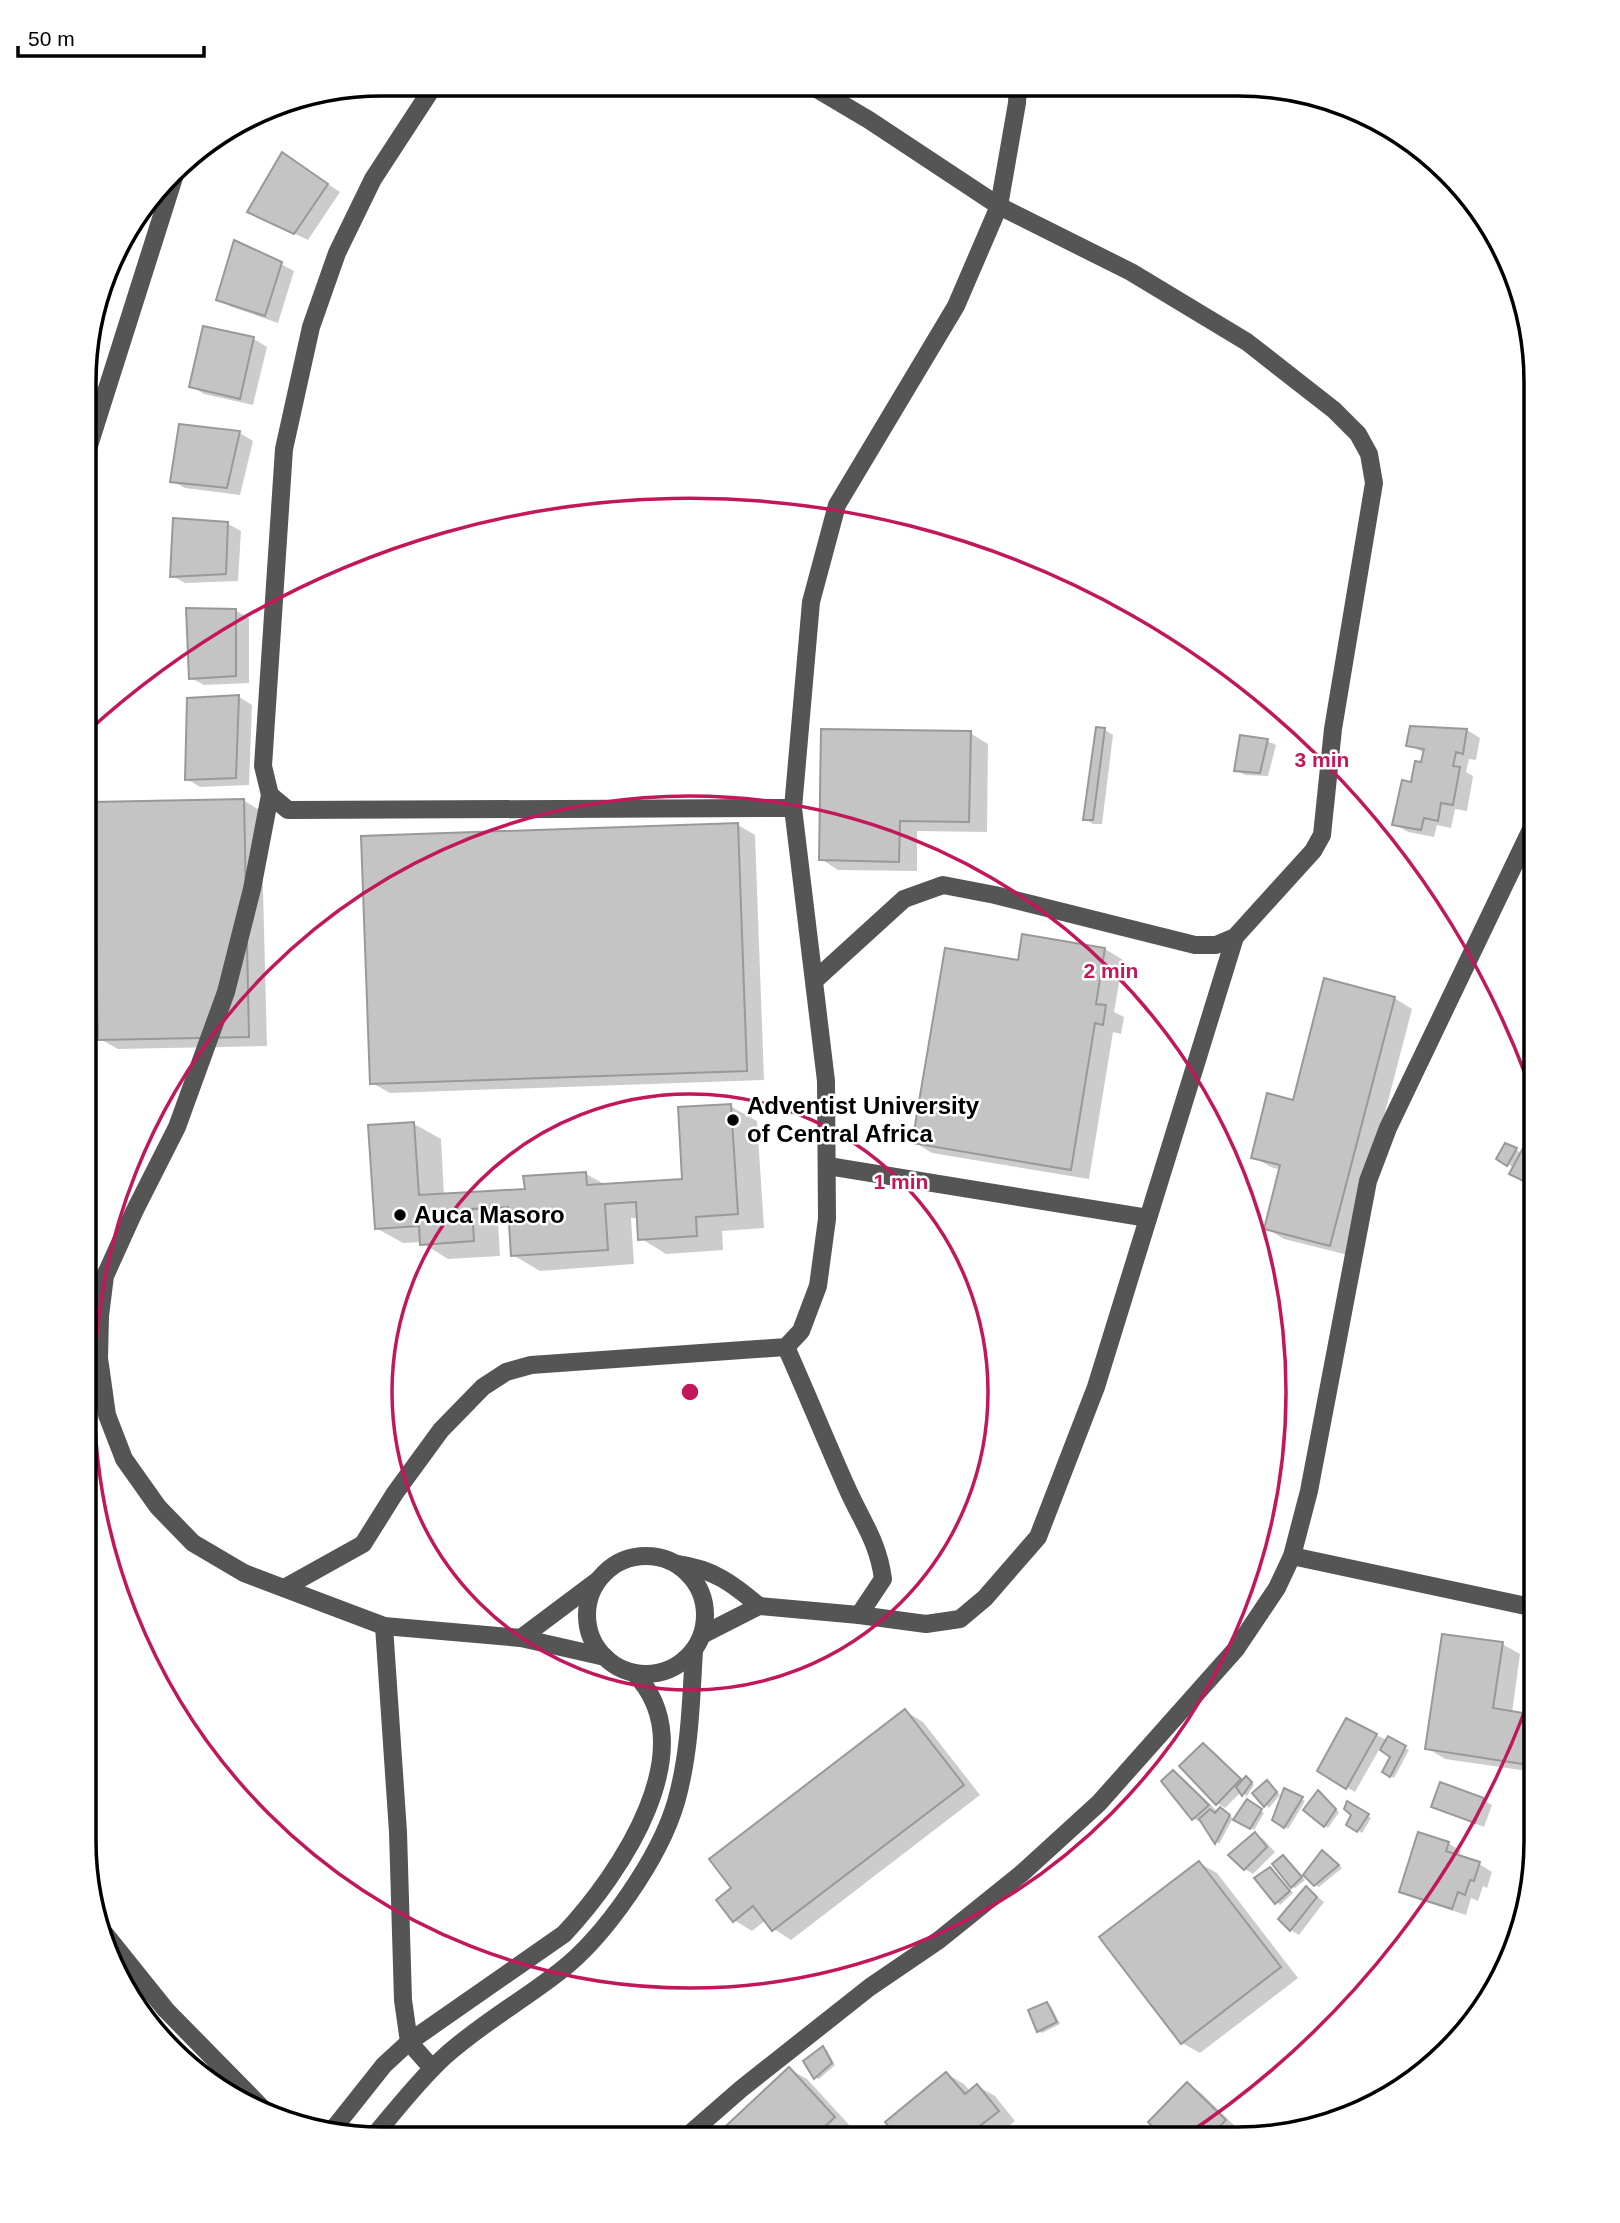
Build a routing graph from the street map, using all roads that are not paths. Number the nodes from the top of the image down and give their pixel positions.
1 (427, 96) edge
2 (829, 96) edge
3 (1017, 96) edge
4 (170, 191) edge
5 (999, 206) junction
6 (96, 423) edge
7 (270, 795) junction
8 (793, 808) junction
9 (1524, 844) edge
10 (1235, 936) junction
11 (815, 980) junction
12 (828, 1166) junction
13 (1148, 1218) junction
14 (786, 1347) junction
15 (1292, 1556) junction
16 (674, 1563) junction
17 (599, 1580) junction
18 (284, 1588) junction
19 (759, 1606) junction
20 (1524, 1606) edge
21 (859, 1615) junction
22 (384, 1626) junction
23 (521, 1638) junction
24 (698, 1642) junction
25 (605, 1657) junction
26 (634, 1673) junction
27 (117, 1947) edge
28 (409, 2042) junction
29 (432, 2068) junction
30 (248, 2093) edge
31 (338, 2123) edge
32 (382, 2127) edge
33 (697, 2127) edge

1 - 7 street
2 - 5 street
3 - 5 street
4 - 6 street
5 - 8 street
5 - 10 street
7 - 8 street
7 - 18 street
8 - 11 street
9 - 15 street
10 - 11 street
10 - 13 street
11 - 12 street
12 - 13 street
12 - 14 street
13 - 21 street
14 - 18 street
14 - 21 street
15 - 20 street
15 - 33 street
16 - 17 street
16 - 19 street
16 - 24 street
17 - 23 street
17 - 25 street
18 - 22 street
19 - 21 street
19 - 24 street
22 - 23 street
22 - 28 street
23 - 25 street
24 - 26 street
24 - 29 street
25 - 26 street
26 - 28 street
27 - 30 street
28 - 29 street
28 - 31 street
29 - 32 street

